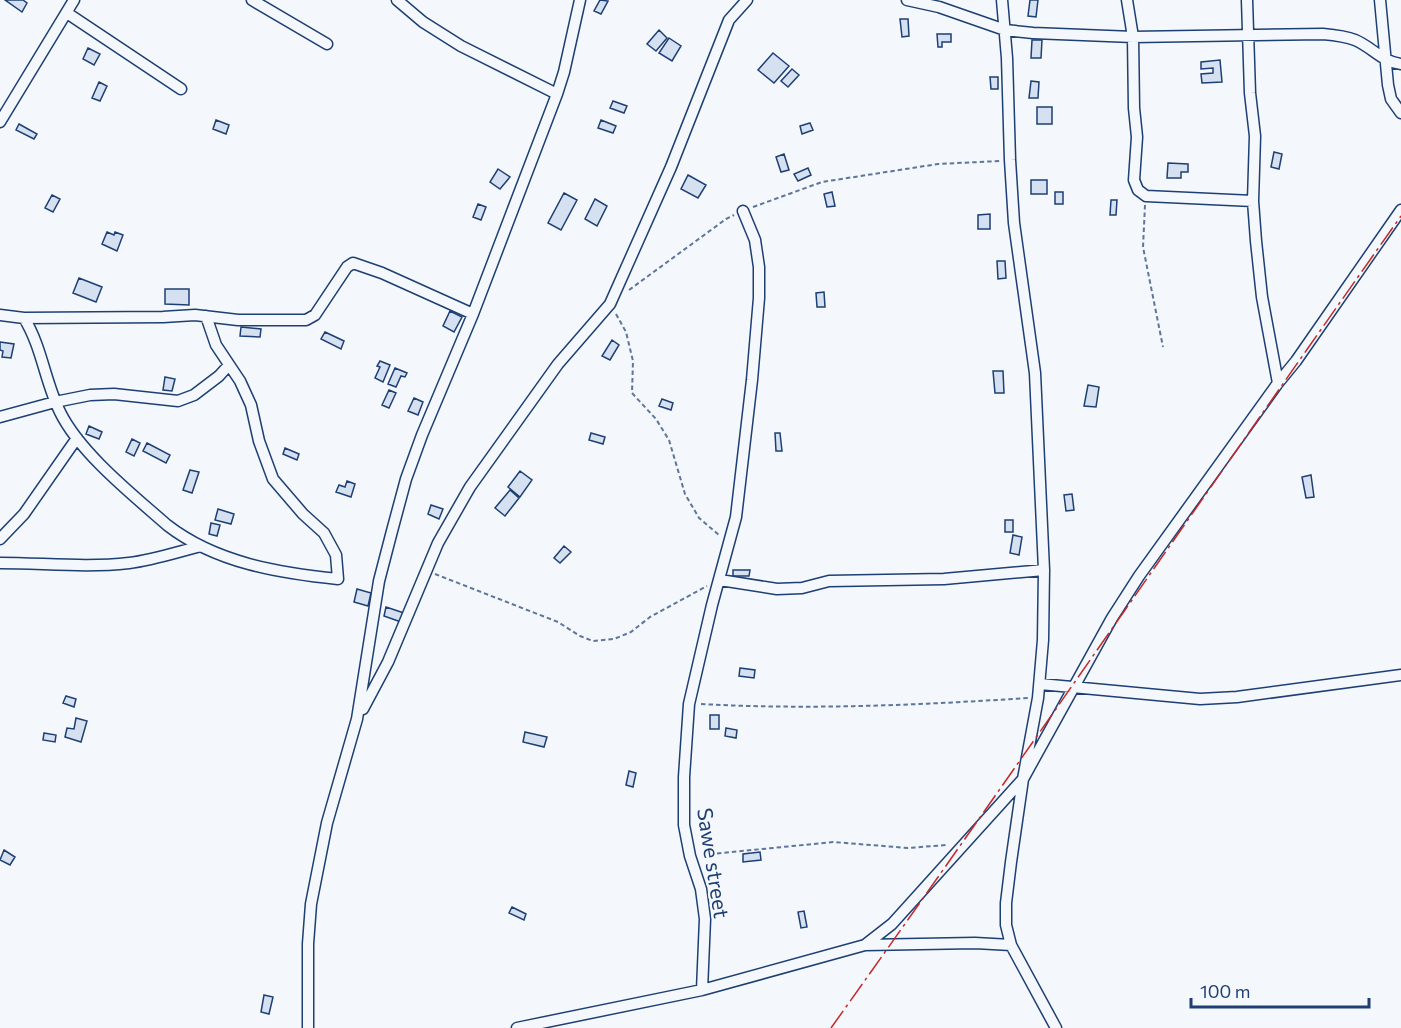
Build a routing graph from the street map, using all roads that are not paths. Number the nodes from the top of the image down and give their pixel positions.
1 (74, 0) edge
2 (252, 0) edge
3 (397, 0) edge
4 (580, 0) edge
5 (747, 0) edge
6 (907, 0) edge
7 (1002, 0) edge
8 (1127, 0) edge
9 (1247, 0) edge
10 (1380, 0) edge
11 (67, 14) junction
12 (1005, 30) junction
13 (1247, 35) junction
14 (1133, 37) junction
15 (327, 44) dead end
16 (1385, 60) junction
17 (1401, 64) edge
18 (182, 89) dead end
19 (557, 94) junction
20 (1401, 113) edge
21 (0, 122) edge
22 (1253, 201) junction
23 (1401, 210) edge
24 (743, 212) road end
25 (473, 314) junction
26 (0, 315) edge
27 (206, 316) junction
28 (24, 318) junction
29 (228, 366) junction
30 (1278, 383) junction
31 (55, 402) junction
32 (0, 417) edge
33 (77, 438) junction
34 (0, 539) edge
35 (201, 546) junction
36 (0, 562) edge
37 (1044, 570) junction
38 (720, 579) junction
39 (1401, 675) edge
40 (1040, 684) junction
41 (1073, 688) junction
42 (357, 720) junction
43 (1023, 779) junction
44 (865, 945) junction
45 (1011, 945) junction
46 (702, 990) junction
47 (308, 1028) edge
48 (517, 1028) edge
49 (1056, 1028) edge

1 - 11 street
2 - 15 street
3 - 19 street
4 - 19 street
5 - 42 street
6 - 12 street
7 - 12 street
8 - 14 street
9 - 13 street
10 - 16 street
11 - 18 street
11 - 21 street
12 - 14 street
12 - 37 street
13 - 14 street
13 - 16 street
13 - 22 street
14 - 22 street
16 - 17 street
16 - 20 street
19 - 25 street
22 - 30 street
23 - 30 street
24 - 38 street, Sawe street
25 - 27 street
25 - 42 street
26 - 28 street
27 - 28 street
27 - 29 street
28 - 31 street
29 - 31 street
29 - 35 street
30 - 41 street
31 - 32 street
31 - 33 street
33 - 34 street
33 - 35 street
35 - 36 street
37 - 38 street
37 - 40 street
38 - 46 street, Sawe street
39 - 41 street
40 - 41 street
40 - 43 street
41 - 43 street
42 - 47 street
43 - 44 street
43 - 45 street
44 - 45 street
44 - 46 street
45 - 49 street
46 - 48 street

